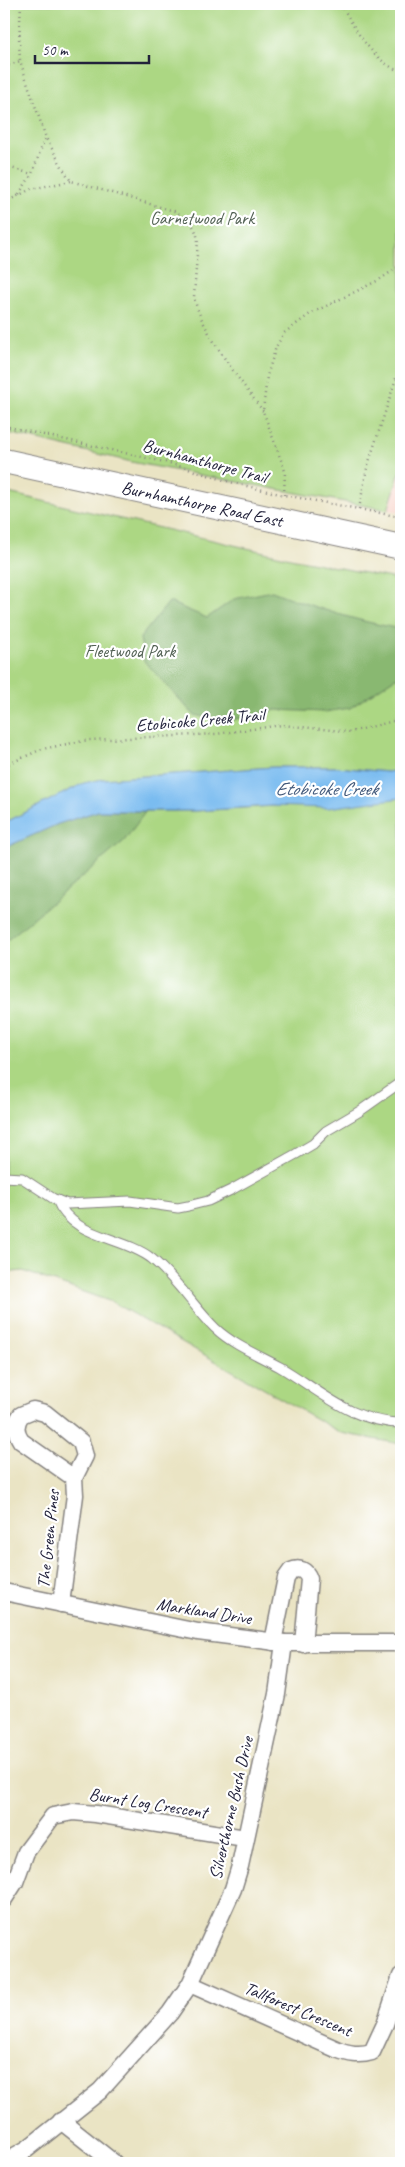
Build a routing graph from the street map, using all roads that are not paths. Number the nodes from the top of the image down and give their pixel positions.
1 (4, 461) edge
2 (401, 547) edge
3 (401, 1082) edge
4 (4, 1176) edge
5 (57, 1200) junction
6 (401, 1424) edge
7 (74, 1478) junction
8 (4, 1592) edge
9 (62, 1604) junction
10 (279, 1642) junction
11 (401, 1643) edge
12 (302, 1644) junction
13 (245, 1838) junction
14 (4, 1899) edge
15 (401, 1976) edge
16 (190, 1984) junction
17 (61, 2121) junction
18 (4, 2162) edge
19 (114, 2163) edge

1 - 2 main road, Burnhamthorpe Road East
3 - 5 lane
4 - 5 lane
5 - 6 lane
7 - 7 street, The Green Pines
7 - 9 street, The Green Pines
8 - 9 street, Markland Drive
9 - 10 street, Markland Drive
10 - 12 street, Markland Drive
10 - 12 street, Silverthorne Bush Drive
10 - 13 street, Silverthorne Bush Drive
11 - 12 street, Markland Drive
13 - 14 street, Burnt Log Crescent
13 - 16 street, Silverthorne Bush Drive
15 - 16 street, Tallforest Crescent
16 - 17 street, Silverthorne Bush Drive
17 - 18 street, Silverthorne Bush Drive
17 - 19 street

